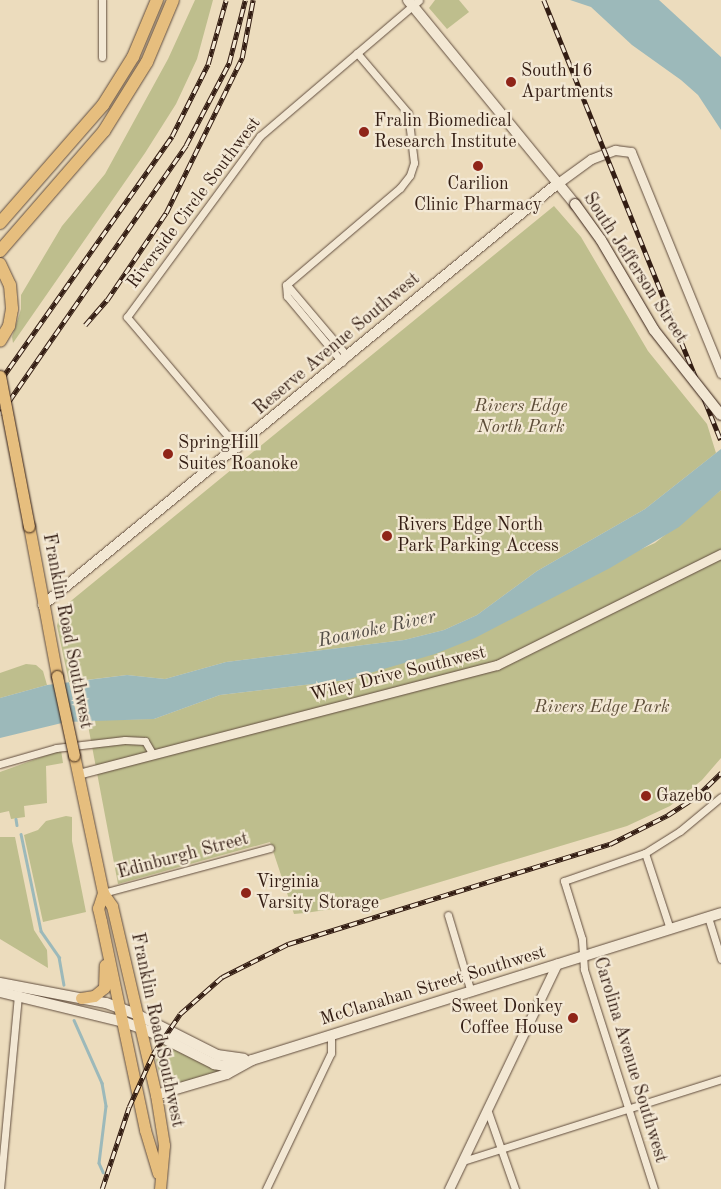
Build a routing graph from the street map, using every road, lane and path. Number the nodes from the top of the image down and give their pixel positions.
1 (102, 0) edge
2 (157, 0) edge
3 (173, 0) edge
4 (413, 2) edge
5 (357, 53) junction
6 (102, 57) dead end
7 (558, 183) junction
8 (0, 222) edge
9 (0, 251) edge
10 (0, 264) edge
11 (0, 341) edge
12 (345, 359) junction
13 (721, 373) edge
14 (0, 376) edge
15 (721, 415) edge
16 (238, 448) junction
17 (721, 554) edge
18 (43, 605) junction
19 (152, 753) junction
20 (0, 764) edge
21 (78, 774) junction
22 (721, 797) edge
23 (270, 848) dead end
24 (645, 853) junction
25 (103, 893) junction
26 (721, 913) edge
27 (448, 914) dead end
28 (708, 917) junction
29 (101, 920) junction
30 (670, 929) junction
31 (583, 956) junction
32 (721, 959) edge
33 (557, 964) junction
34 (0, 983) edge
35 (18, 991) junction
36 (0, 992) edge
37 (471, 992) junction
38 (81, 998) junction
39 (121, 1009) junction
40 (136, 1014) junction
41 (124, 1022) junction
42 (140, 1028) junction
43 (331, 1035) junction
44 (252, 1060) junction
45 (721, 1079) edge
46 (156, 1095) junction
47 (488, 1109) junction
48 (629, 1109) junction
49 (501, 1149) junction
50 (463, 1161) junction
51 (160, 1183) edge
52 (0, 1189) edge
53 (266, 1189) edge
54 (449, 1189) edge
55 (514, 1189) edge
56 (654, 1189) edge

1 - 6 street
2 - 8 highway
3 - 9 highway
4 - 5 street, Riverside Circle Southwest
4 - 7 main road, South Jefferson Street
5 - 12 street
5 - 16 street, Riverside Circle Southwest
7 - 12 main road, Reserve Avenue Southwest
7 - 13 street
7 - 15 main road, South Jefferson Street, bridge
10 - 11 highway
12 - 16 main road, Reserve Avenue Southwest
14 - 18 main road, Franklin Road Southwest, bridge
16 - 18 main road, Reserve Avenue Southwest
17 - 19 street, Wiley Drive Southwest
18 - 21 main road, Franklin Road Southwest, bridge
19 - 20 street
19 - 21 street, Wiley Drive Southwest
21 - 25 main road, Franklin Road Southwest
22 - 24 street
23 - 25 street, Edinburgh Street
24 - 30 street
24 - 31 street, Carolina Avenue Southwest
25 - 29 main road, Franklin Road Southwest
25 - 40 main road, Franklin Road Southwest
26 - 28 main road, McClanahan Street Southwest
27 - 37 street
28 - 30 main road, McClanahan Street Southwest
28 - 32 street
29 - 38 main road
29 - 39 main road, Franklin Road Southwest
30 - 31 main road, McClanahan Street Southwest
31 - 33 main road, McClanahan Street Southwest
31 - 48 street, Carolina Avenue Southwest
33 - 37 main road, McClanahan Street Southwest
33 - 47 street
34 - 35 main road
35 - 36 main road
35 - 38 main road
35 - 41 main road
35 - 52 street
37 - 43 main road, McClanahan Street Southwest
38 - 39 main road
39 - 40 main road
39 - 41 main road, Franklin Road Southwest
40 - 42 main road, Franklin Road Southwest
40 - 44 main road
41 - 42 main road
41 - 51 main road, Franklin Road Southwest
42 - 44 main road
42 - 46 main road, Franklin Road Southwest
43 - 44 main road, McClanahan Street Southwest
43 - 53 street
44 - 46 main road, McClanahan Street Southwest
45 - 48 street
46 - 51 main road, Franklin Road Southwest
47 - 49 street
47 - 50 street
48 - 49 street
48 - 56 street, Carolina Avenue Southwest
49 - 50 street
49 - 55 street
50 - 54 street

